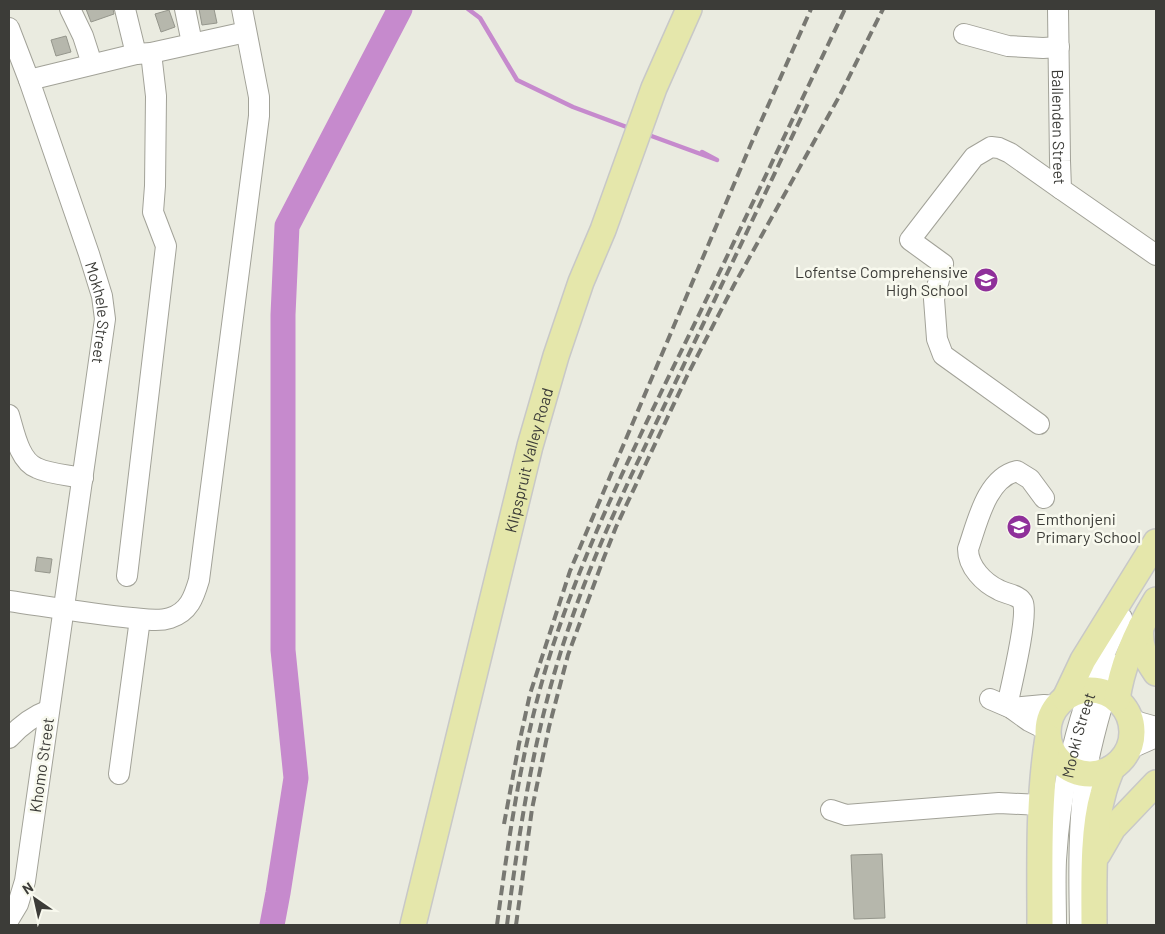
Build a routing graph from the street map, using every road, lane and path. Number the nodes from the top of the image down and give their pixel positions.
1 (70, 9) edge
2 (125, 9) edge
3 (185, 9) edge
4 (242, 9) edge
5 (674, 9) edge
6 (689, 9) edge
7 (1058, 9) edge
8 (9, 28) edge
9 (246, 32) junction
10 (964, 34) dead end
11 (192, 43) junction
12 (1059, 47) junction
13 (144, 54) junction
14 (92, 64) junction
15 (29, 80) junction
16 (648, 86) junction
17 (617, 166) junction
18 (1061, 189) junction
19 (1156, 255) edge
20 (9, 415) edge
21 (1039, 424) dead end
22 (83, 478) junction
23 (1044, 498) dead end
24 (1156, 542) edge
25 (1156, 561) edge
26 (127, 576) dead end
27 (1156, 587) edge
28 (1156, 600) edge
29 (9, 601) edge
30 (63, 609) junction
31 (140, 618) junction
32 (1141, 627) junction
33 (1156, 673) edge
34 (1110, 700) junction
35 (1061, 702) junction
36 (1003, 704) junction
37 (49, 710) junction
38 (1156, 727) edge
39 (1048, 734) junction
40 (1156, 737) edge
41 (9, 738) edge
42 (1129, 749) junction
43 (1112, 768) junction
44 (1076, 771) junction
45 (119, 774) dead end
46 (1156, 783) edge
47 (1041, 805) junction
48 (832, 810) dead end
49 (1096, 858) junction
50 (9, 919) edge
51 (398, 925) edge
52 (413, 925) edge
53 (1040, 925) edge
54 (1056, 925) edge
55 (1080, 925) edge
56 (1094, 925) edge

1 - 14 street
2 - 13 street
3 - 11 street
4 - 9 street
5 - 16 main road, Klipspruit Valley Road
6 - 16 main road, Klipspruit Valley Road
7 - 12 street, Ballenden Street
8 - 15 street, Mokhele Street
9 - 11 street
9 - 31 street
10 - 12 street
11 - 13 street
12 - 18 street, Ballenden Street
13 - 14 street
13 - 26 street
14 - 15 street
15 - 22 street, Mokhele Street
16 - 17 main road, Klipspruit Valley Road
17 - 51 main road, Klipspruit Valley Road
17 - 52 main road, Klipspruit Valley Road
18 - 19 street, Ballenden Street
18 - 21 street
20 - 22 street
22 - 30 street, Mokhele Street
23 - 36 street
24 - 35 main road, Mooki Street
25 - 34 street, Mooki Street
27 - 34 street, Mooki Street
28 - 32 main road, Mooki Street
29 - 30 street
30 - 31 street
30 - 37 street, Khomo Street
31 - 45 street
32 - 33 main road
32 - 34 main road, Mooki Street
34 - 35 main road
34 - 38 street
34 - 42 main road
34 - 44 street, Mooki Street
35 - 36 street
35 - 39 main road, Mooki Street
36 - 39 street
37 - 41 street
37 - 50 street, Khomo Street
39 - 44 main road
39 - 47 main road, Mooki Street
40 - 42 street
42 - 43 main road
43 - 44 main road
43 - 49 main road
44 - 54 street, Mooki Street
44 - 55 street, Mooki Street
46 - 49 main road
47 - 48 street
47 - 53 main road, Mooki Street
49 - 56 main road

